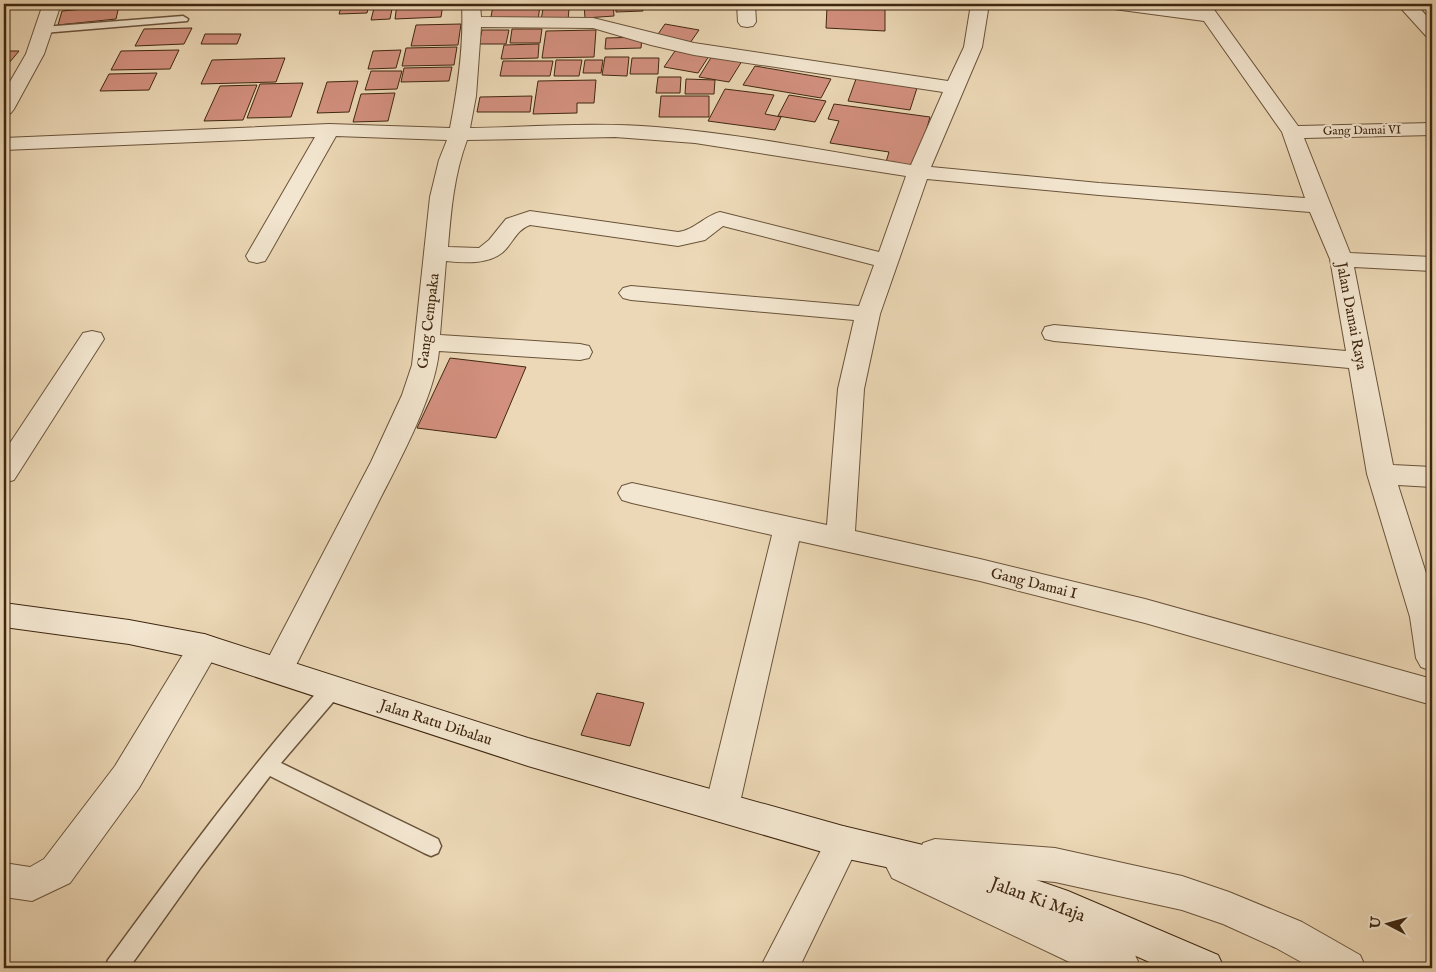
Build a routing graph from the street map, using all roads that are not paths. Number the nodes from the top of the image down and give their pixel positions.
1 (52, 4) edge
2 (746, 4) edge
3 (980, 4) edge
4 (1114, 4) edge
5 (1406, 4) edge
6 (1205, 10) edge
7 (472, 13) edge
8 (183, 19) dead end
9 (747, 22) dead end
10 (43, 30) junction
11 (1432, 32) edge
12 (954, 88) junction
13 (4, 108) edge
14 (1432, 129) edge
15 (329, 130) junction
16 (1292, 132) junction
17 (459, 134) junction
18 (4, 144) edge
19 (918, 172) junction
20 (1319, 206) junction
21 (435, 254) junction
22 (256, 256) dead end
23 (1341, 259) junction
24 (886, 261) junction
25 (1432, 264) edge
26 (631, 293) dead end
27 (868, 314) junction
28 (1054, 333) dead end
29 (92, 339) dead end
30 (428, 342) junction
31 (580, 352) dead end
32 (1361, 361) junction
33 (4, 473) edge
34 (1382, 474) junction
35 (1432, 477) edge
36 (632, 494) dead end
37 (788, 528) junction
38 (840, 539) junction
39 (4, 615) edge
40 (204, 647) junction
41 (1432, 658) edge
42 (278, 670) junction
43 (333, 688) junction
44 (1432, 692) edge
45 (266, 765) junction
46 (722, 807) junction
47 (431, 846) dead end
48 (865, 847) junction
49 (4, 880) edge
50 (116, 968) edge
51 (779, 968) edge
52 (1122, 968) edge
53 (1205, 968) edge
54 (1347, 968) edge

1 - 10 street
2 - 9 street
3 - 12 street
4 - 6 street
5 - 11 street
6 - 16 street, Jalan Damai Raya
7 - 12 street
7 - 17 street, Gang Cempaka
8 - 10 lane
10 - 13 street
12 - 19 street
14 - 16 street, Gang Damai VI
15 - 17 street
15 - 18 street
15 - 22 street
16 - 20 street, Jalan Damai Raya
17 - 19 street
17 - 21 street, Gang Cempaka
19 - 20 street
19 - 24 street
20 - 23 street, Jalan Damai Raya
21 - 24 street
21 - 30 street, Gang Cempaka
23 - 25 street
23 - 32 street, Jalan Damai Raya
24 - 27 street
26 - 27 street
27 - 38 street
28 - 32 street
29 - 33 street
30 - 31 street
30 - 42 street, Gang Cempaka
32 - 34 street, Jalan Damai Raya
34 - 35 street
34 - 41 street, Jalan Damai Raya
36 - 37 street, Gang Damai I
37 - 38 street, Gang Damai I
37 - 46 street
38 - 44 street, Gang Damai I
39 - 40 street, Jalan Ratu Dibalau
40 - 42 street, Jalan Ratu Dibalau
40 - 49 street
42 - 43 street, Jalan Ratu Dibalau
43 - 45 lane
43 - 46 street, Jalan Ratu Dibalau
45 - 47 lane
45 - 50 lane
46 - 48 street, Jalan Ratu Dibalau
48 - 51 street
48 - 52 street
48 - 53 street, Jalan Ki Maja
48 - 54 street

